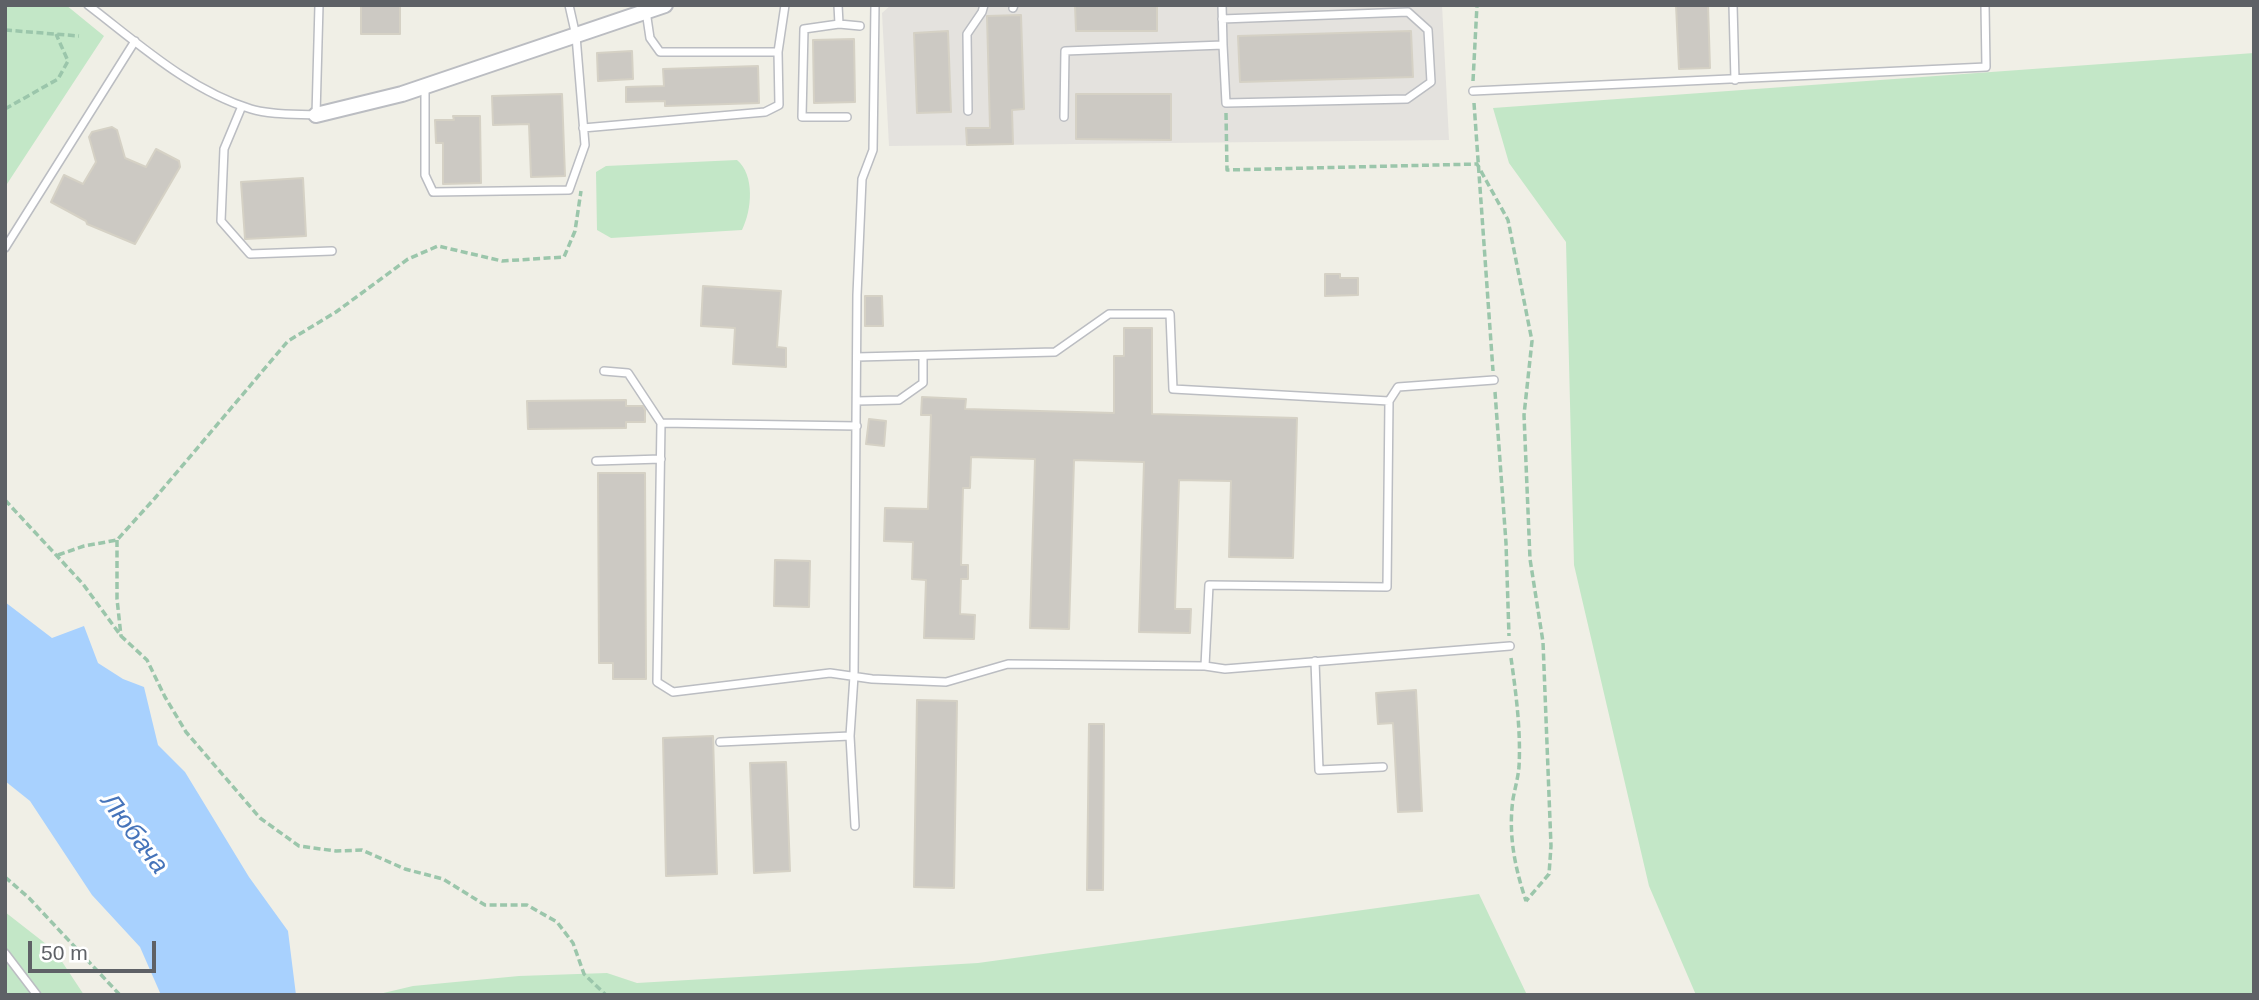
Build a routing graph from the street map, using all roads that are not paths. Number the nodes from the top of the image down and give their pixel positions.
1 (88, 5) edge
2 (319, 5) edge
3 (569, 5) edge
4 (664, 5) edge
5 (785, 5) edge
6 (838, 5) edge
7 (875, 5) edge
8 (984, 5) edge
9 (1222, 5) edge
10 (1733, 5) edge
11 (1985, 5) edge
12 (646, 11) junction
13 (1222, 19) junction
14 (839, 24) junction
15 (860, 26) dead end
16 (576, 36) junction
17 (135, 41) junction
18 (1223, 45) junction
19 (778, 52) junction
20 (1735, 80) junction
21 (425, 86) junction
22 (1473, 91) road end
23 (242, 106) junction
24 (968, 111) dead end
25 (316, 115) junction
26 (846, 117) dead end
27 (1064, 117) dead end
28 (583, 128) junction
29 (5, 248) edge
30 (332, 251) dead end
31 (923, 356) junction
32 (857, 358) junction
33 (604, 371) dead end
34 (1494, 380) road end
35 (857, 401) junction
36 (1389, 401) junction
37 (661, 423) junction
38 (857, 426) junction
39 (662, 459) junction
40 (596, 461) dead end
41 (1510, 646) road end
42 (1315, 661) junction
43 (1205, 666) junction
44 (854, 676) junction
45 (850, 736) junction
46 (720, 742) dead end
47 (1383, 767) dead end
48 (855, 826) dead end
49 (5, 953) edge
50 (37, 995) edge

1 - 17 lane
2 - 25 lane
3 - 16 lane
4 - 12 street
5 - 19 lane
6 - 14 lane
7 - 32 lane
8 - 24 lane
9 - 13 lane
10 - 20 lane
11 - 20 lane
12 - 16 street
12 - 19 lane
13 - 18 lane
13 - 18 lane
14 - 15 lane
14 - 26 lane
16 - 21 street
16 - 28 lane
17 - 23 lane
17 - 29 lane
18 - 27 lane
19 - 28 lane
20 - 22 lane
21 - 25 street
21 - 28 lane
23 - 25 lane
23 - 30 lane
31 - 32 lane
31 - 35 lane
31 - 36 lane
32 - 35 lane
33 - 37 lane
34 - 36 lane
35 - 38 lane
36 - 43 lane
37 - 38 lane
37 - 39 lane
38 - 44 lane
39 - 40 lane
39 - 44 lane
41 - 42 lane
42 - 43 lane
42 - 47 lane
43 - 44 lane
44 - 45 lane
45 - 46 lane
45 - 48 lane
49 - 50 lane

